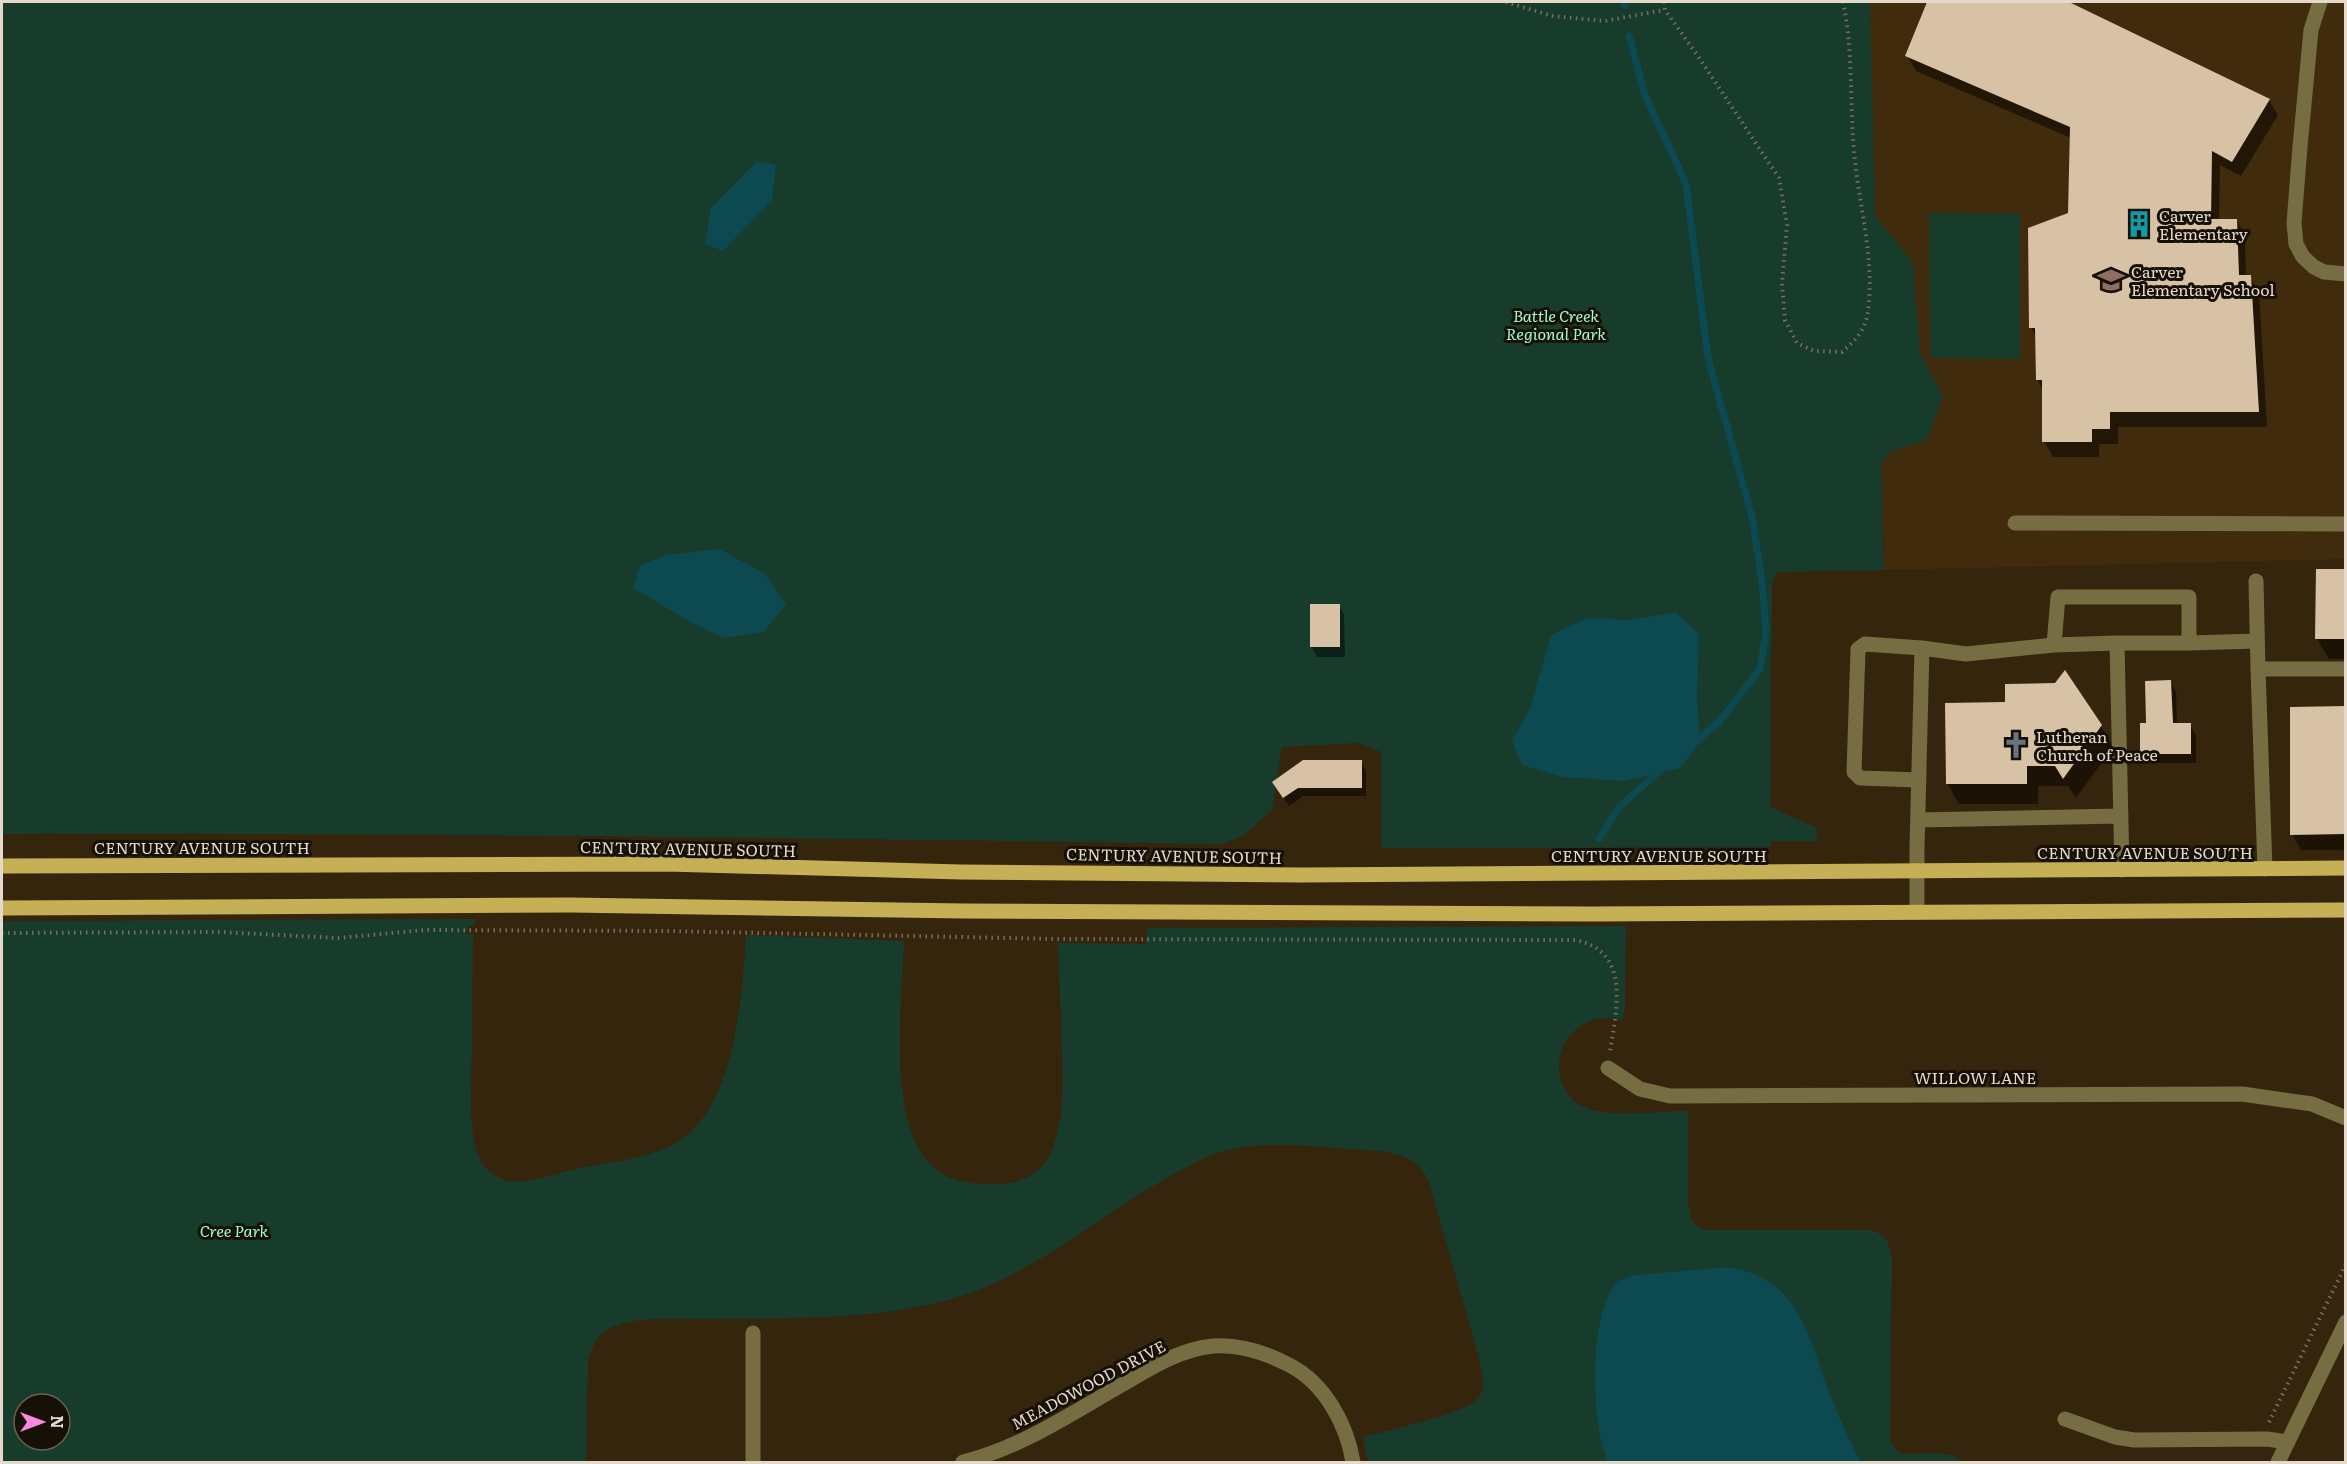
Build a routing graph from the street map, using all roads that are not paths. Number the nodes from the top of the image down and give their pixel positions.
1 (2320, 2) edge
2 (2346, 273) edge
3 (2015, 523) dead end
4 (2346, 524) edge
5 (2256, 581) dead end
6 (2257, 641) junction
7 (2189, 643) junction
8 (2117, 644) junction
9 (2054, 645) junction
10 (1923, 648) junction
11 (2258, 669) junction
12 (2346, 669) edge
13 (1919, 780) junction
14 (2121, 816) junction
15 (1918, 820) junction
16 (2, 866) edge
17 (2346, 868) edge
18 (2265, 869) junction
19 (2122, 870) junction
20 (1916, 871) junction
21 (2, 908) edge
22 (2346, 910) edge
23 (1917, 912) junction
24 (1608, 1068) road end
25 (2346, 1118) edge
26 (2346, 1322) edge
27 (753, 1333) dead end
28 (2065, 1419) dead end
29 (2288, 1442) junction
30 (753, 1462) edge
31 (963, 1462) edge
32 (1353, 1462) edge
33 (2278, 1462) edge

1 - 2 street
3 - 4 street
5 - 6 street
6 - 7 street
6 - 11 street
7 - 8 street
7 - 9 street
8 - 9 street
8 - 14 street
9 - 10 street
10 - 13 street
10 - 13 street
11 - 12 street
11 - 18 street
13 - 15 street
14 - 15 street
14 - 19 street
15 - 20 street
16 - 20 main road, CENTURY AVENUE SOUTH
17 - 18 main road, CENTURY AVENUE SOUTH
18 - 19 main road, CENTURY AVENUE SOUTH
19 - 20 main road, CENTURY AVENUE SOUTH
20 - 23 street
21 - 23 main road
22 - 23 main road
24 - 25 street, WILLOW LANE
26 - 29 street
27 - 30 street
28 - 29 street
29 - 33 street
31 - 32 street, MEADOWOOD DRIVE

